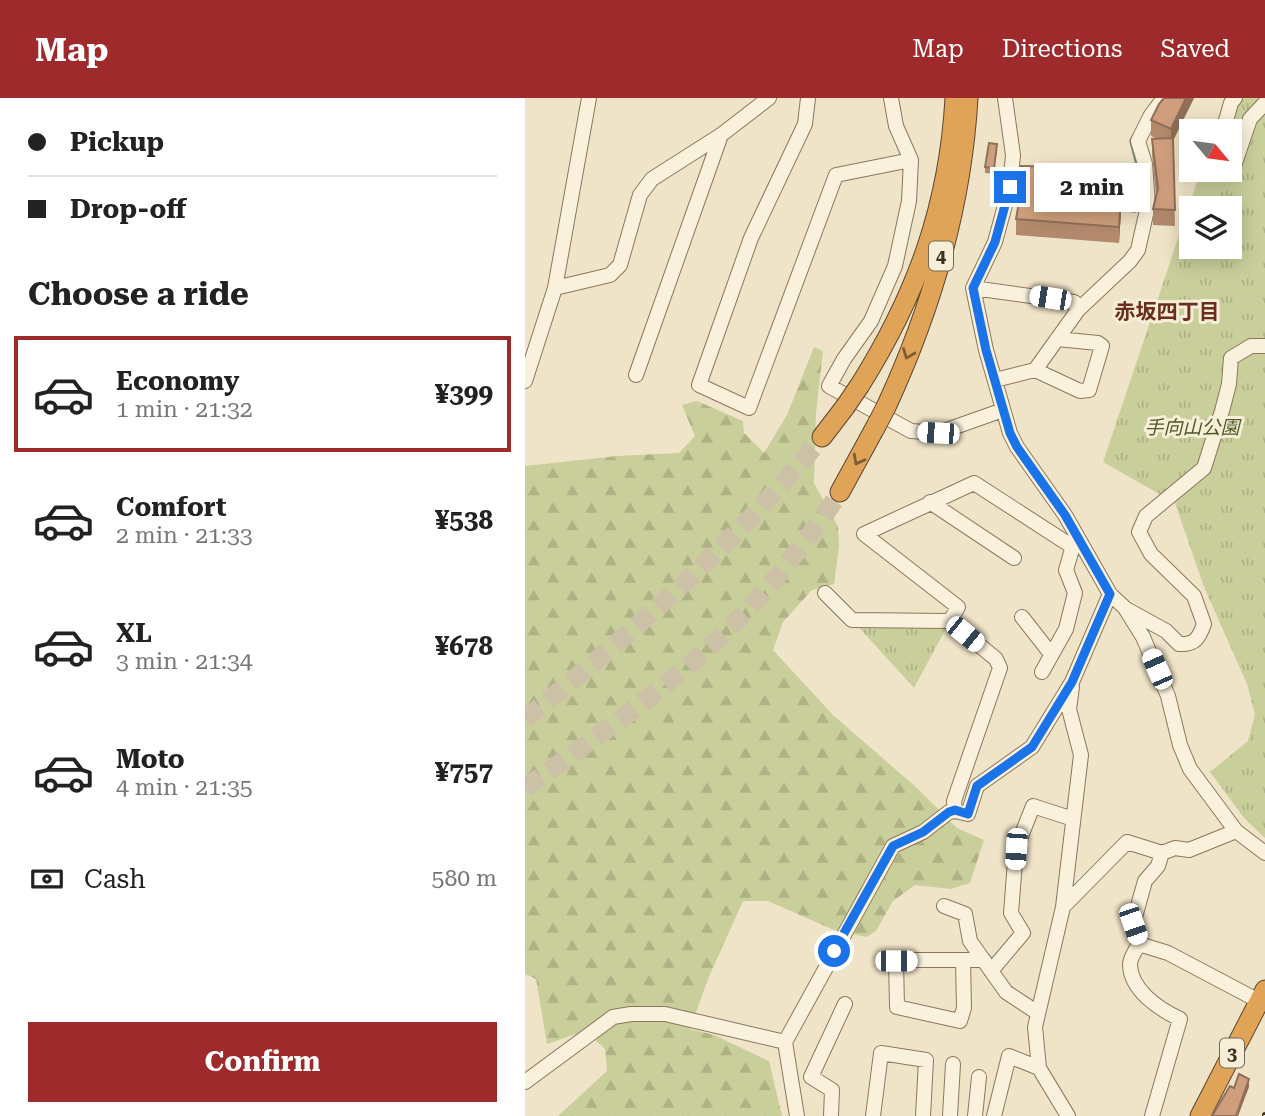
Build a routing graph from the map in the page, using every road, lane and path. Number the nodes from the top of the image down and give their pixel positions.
1 (589, 98) edge
2 (769, 98) edge
3 (809, 98) edge
4 (891, 98) edge
5 (955, 98) edge
6 (968, 98) edge
7 (1005, 98) edge
8 (1164, 98) edge
9 (1235, 98) edge
10 (1265, 103) edge
11 (1226, 119) edge
12 (721, 135) junction
13 (1243, 140) edge
14 (911, 160) junction
15 (954, 258) dead end
16 (555, 288) junction
17 (973, 288) junction
18 (925, 308) junction
19 (1078, 310) junction
20 (1057, 340) junction
21 (1265, 346) edge
22 (1035, 370) junction
23 (636, 375) dead end
24 (995, 380) junction
25 (525, 381) edge
26 (1003, 410) junction
27 (823, 438) tunnel mouth
28 (841, 492) tunnel mouth
29 (930, 502) junction
30 (1075, 541) junction
31 (1014, 558) dead end
32 (825, 593) dead end
33 (1110, 594) junction
34 (1125, 608) junction
35 (1022, 617) dead end
36 (950, 621) junction
37 (1051, 654) junction
38 (1042, 672) dead end
39 (1072, 682) junction
40 (955, 810) junction
41 (1073, 819) junction
42 (1236, 831) junction
43 (1162, 853) junction
44 (1265, 853) edge
45 (944, 906) dead end
46 (1063, 907) junction
47 (1139, 944) junction
48 (963, 960) dead end
49 (987, 966) junction
50 (1262, 995) edge
51 (845, 1004) dead end
52 (1038, 1013) junction
53 (785, 1042) junction
54 (953, 1064) dead end
55 (1039, 1068) junction
56 (979, 1077) dead end
57 (525, 1082) edge
58 (797, 1116) edge
59 (831, 1116) edge
60 (873, 1116) edge
61 (923, 1116) edge
62 (950, 1116) edge
63 (975, 1116) edge
64 (996, 1116) edge
65 (1068, 1116) edge
66 (1152, 1116) edge
67 (1200, 1116) edge

1 - 16 street
2 - 12 street
3 - 14 street
4 - 14 street
5 - 27 highway, 4, bridge
6 - 18 highway, 4
7 - 17 street
8 - 19 street
9 - 11 street
10 - 13 street
12 - 16 street
12 - 23 street
14 - 26 street
15 - 18 highway
16 - 25 street
17 - 19 street
17 - 24 street
18 -> 28 highway, 4, bridge
19 - 20 street
20 - 22 street
20 - 22 street
21 - 34 street
22 - 24 street
24 - 26 street
26 - 30 street
29 - 30 street
29 - 31 street
29 - 36 street
30 - 33 street
30 - 37 street
32 - 36 street
33 - 34 street
33 - 39 street
34 - 42 street
35 - 37 street
36 - 40 street
37 - 38 street
39 - 40 street
39 - 41 street
40 - 53 street
41 - 46 street
41 - 49 street
42 - 43 street
42 - 44 street
43 - 46 street
43 - 47 street
45 - 49 street
46 - 52 street
47 - 50 street
47 - 66 street
48 - 49 street
49 - 52 street
50 - 67 highway, 3
51 - 59 street
52 - 55 street
53 - 57 street
53 - 58 street
54 - 62 street
55 - 64 street
55 - 65 street
56 - 63 street
60 - 61 street

